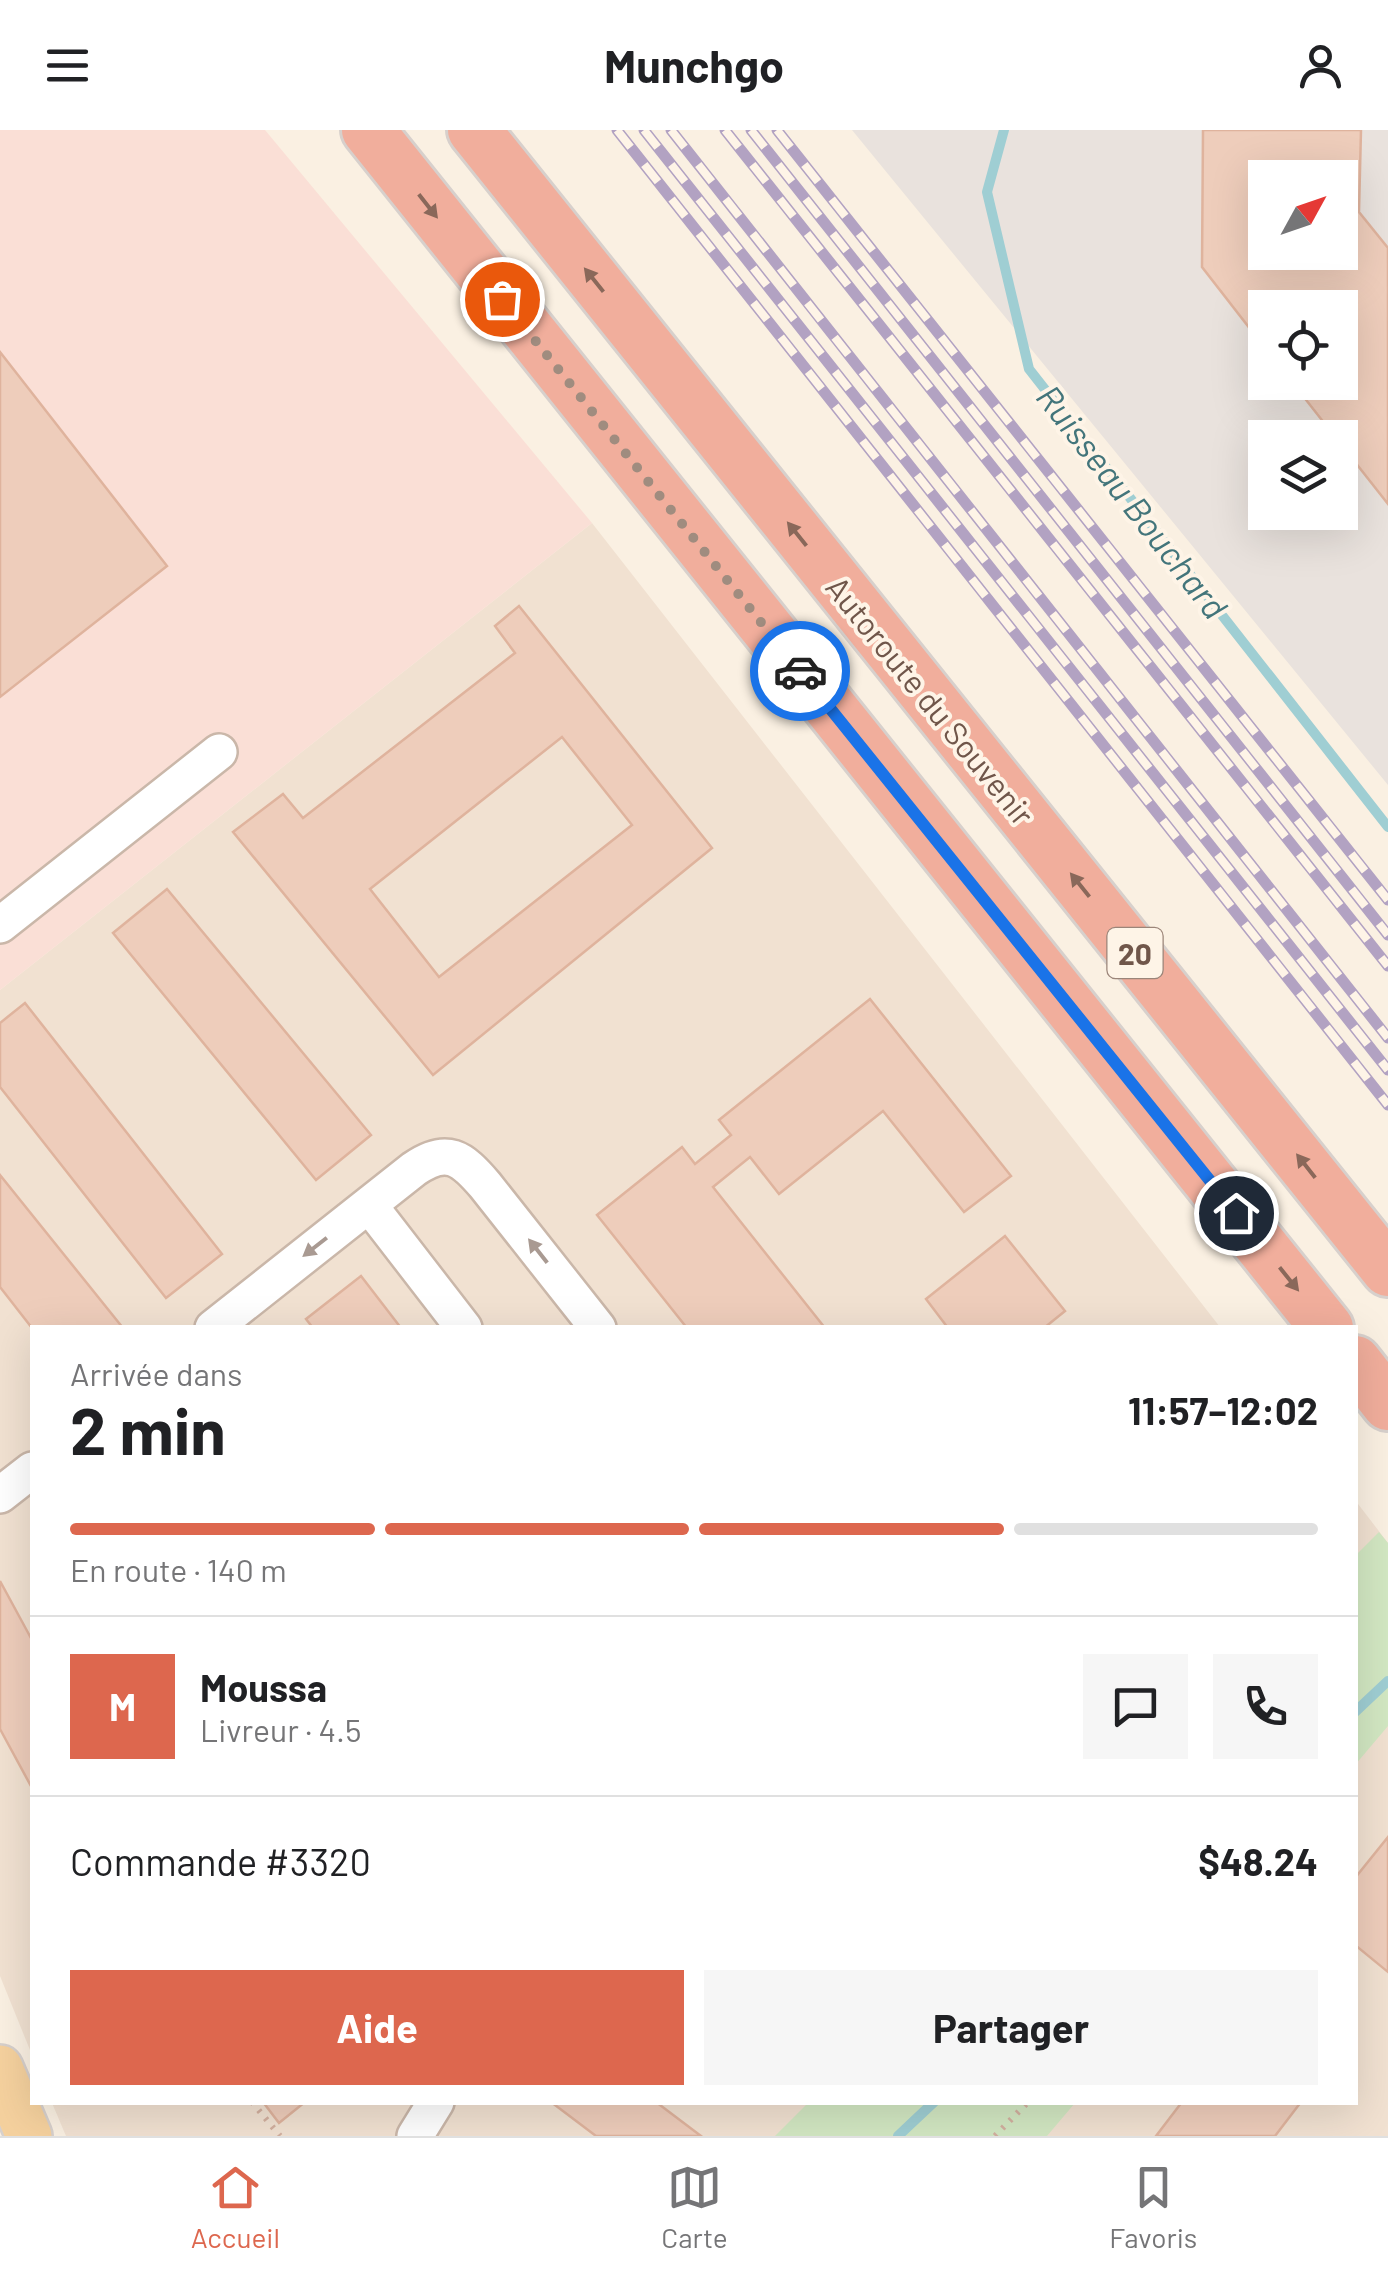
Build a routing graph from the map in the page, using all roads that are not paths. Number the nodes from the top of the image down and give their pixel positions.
1 (368, 130) edge
2 (474, 130) edge
3 (219, 752) dead end
4 (0, 925) edge
5 (369, 1205) junction
6 (1388, 1270) edge
7 (217, 1325) edge
8 (462, 1325) edge
9 (596, 1325) edge
10 (1326, 1325) edge
11 (1358, 1366) edge
12 (1388, 1404) edge
13 (30, 1472) edge
14 (0, 1495) edge
15 (0, 2068) edge
16 (434, 2105) edge
17 (29, 2136) edge
18 (414, 2136) edge

1 -> 10 highway, 20
6 -> 2 highway, Autoroute du Souvenir / 20
3 - 4 street
5 -> 7 street
5 - 8 street
9 -> 5 street
11 - 12 highway
13 - 14 street
15 - 17 main road
16 - 18 street

